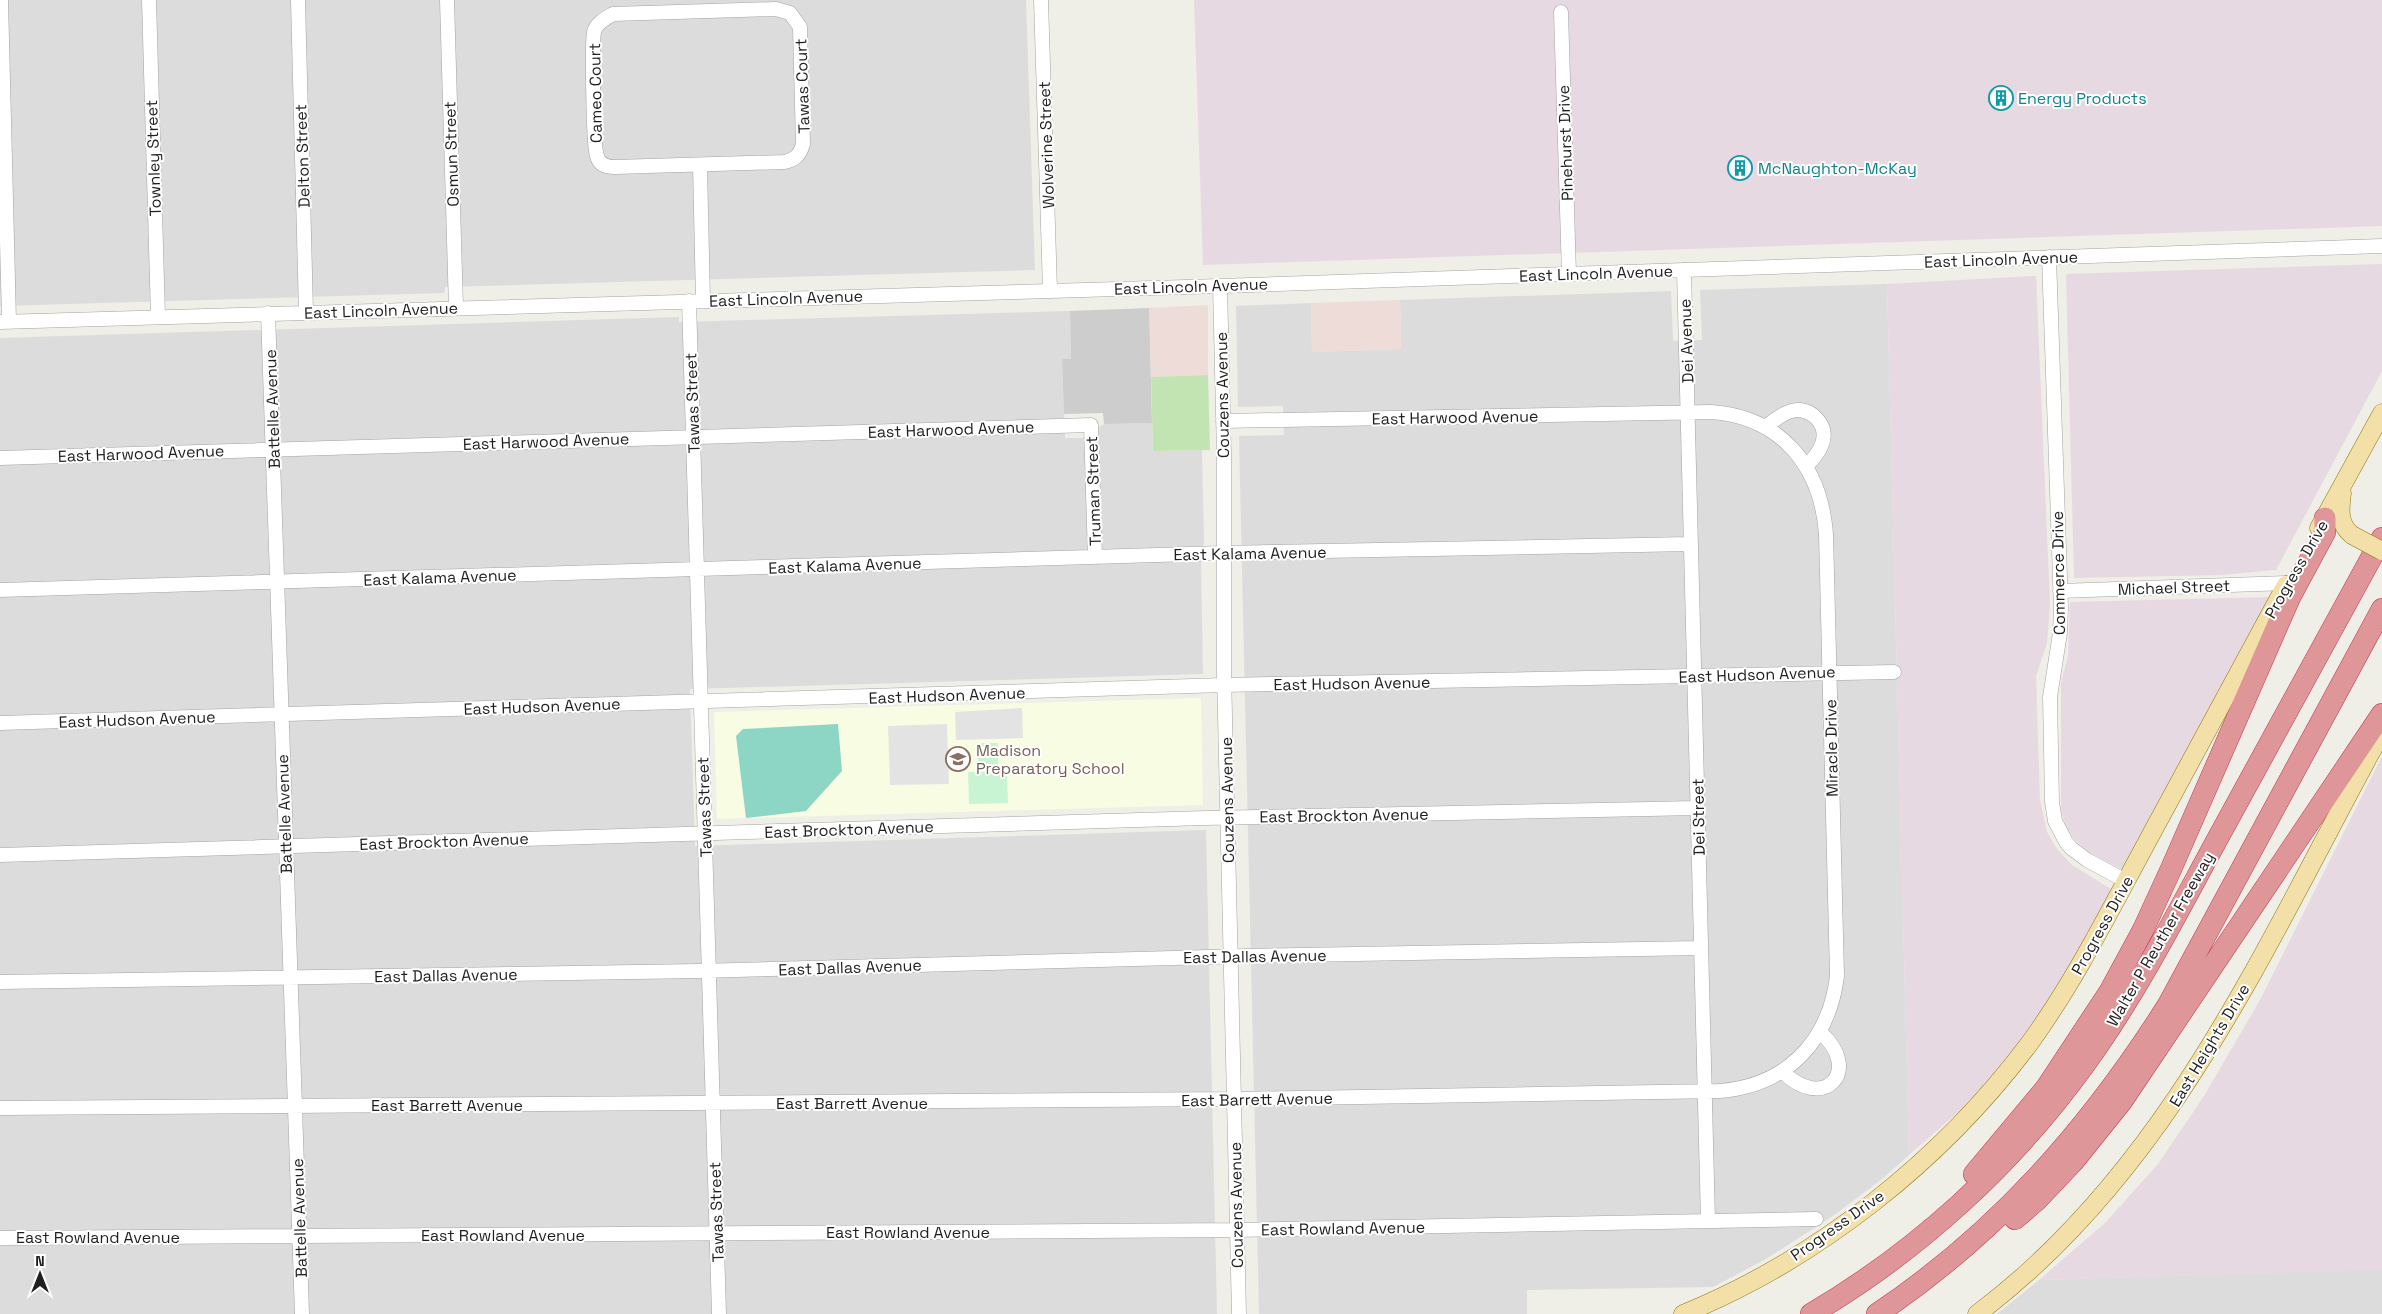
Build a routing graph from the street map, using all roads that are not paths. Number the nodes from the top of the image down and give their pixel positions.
1 (1, 0) edge
2 (149, 0) edge
3 (298, 0) edge
4 (447, 0) edge
5 (1041, 0) edge
6 (696, 6) edge
7 (1561, 12) dead end
8 (700, 165) junction
9 (2382, 246) edge
10 (2049, 257) junction
11 (1684, 270) junction
12 (1569, 274) junction
13 (1220, 286) junction
14 (1050, 290) junction
15 (704, 300) junction
16 (689, 301) junction
17 (456, 308) junction
18 (306, 312) junction
19 (268, 313) junction
20 (158, 317) junction
21 (4, 322) edge
22 (1688, 412) junction
23 (2382, 413) edge
24 (1223, 421) junction
25 (1091, 425) joint
26 (1765, 427) junction
27 (694, 436) junction
28 (273, 449) junction
29 (0, 458) edge
30 (1806, 466) junction
31 (2343, 485) junction
32 (2325, 518) junction
33 (2382, 538) edge
34 (1691, 544) junction
35 (2382, 551) edge
36 (1224, 553) junction
37 (1095, 557) junction
38 (698, 569) junction
39 (277, 582) junction
40 (2287, 583) junction
41 (0, 590) edge
42 (2060, 591) junction
43 (2382, 609) edge
44 (1894, 672) dead end
45 (1829, 673) junction
46 (1694, 676) junction
47 (1224, 685) junction
48 (702, 701) junction
49 (281, 714) junction
50 (2382, 714) edge
51 (0, 723) edge
52 (2382, 732) edge
53 (1698, 808) junction
54 (1227, 817) junction
55 (705, 833) junction
56 (285, 846) junction
57 (0, 855) edge
58 (2126, 881) junction
59 (1701, 948) junction
60 (1231, 956) junction
61 (709, 971) junction
62 (290, 978) junction
63 (0, 982) edge
64 (1820, 1032) junction
65 (1782, 1071) junction
66 (1705, 1091) junction
67 (1234, 1099) junction
68 (713, 1104) junction
69 (295, 1106) junction
70 (0, 1108) edge
71 (1954, 1209) junction
72 (1816, 1219) dead end
73 (1708, 1221) junction
74 (1237, 1230) junction
75 (717, 1234) junction
76 (300, 1236) junction
77 (0, 1238) edge
78 (1947, 1262) junction
79 (302, 1314) edge
80 (719, 1314) edge
81 (1239, 1314) edge
82 (1683, 1314) edge
83 (1811, 1314) edge
84 (1878, 1314) edge
85 (1976, 1314) edge

1 - 21 street
2 - 20 street, Townley Street
3 - 18 street, Delton Street
4 - 17 street, Osmun Street
5 - 14 street, Wolverine Street
6 - 8 street, Tawas Court
6 - 8 street, Cameo Court
7 - 12 street, Pinehurst Drive
8 - 15 street
9 - 10 street, East Lincoln Avenue
10 - 11 street, East Lincoln Avenue
10 - 42 street, Commerce Drive
11 - 12 street, East Lincoln Avenue
11 - 22 street, Dei Avenue
12 - 13 street, East Lincoln Avenue
13 - 14 street, East Lincoln Avenue
13 - 24 street, Couzens Avenue
14 - 15 street, East Lincoln Avenue
15 - 16 street, East Lincoln Avenue
16 - 17 street, East Lincoln Avenue
16 - 27 street, Tawas Street
17 - 18 street, East Lincoln Avenue
18 - 19 street, East Lincoln Avenue
19 - 20 street, East Lincoln Avenue
19 - 28 street, Battelle Avenue
20 - 21 street, East Lincoln Avenue
22 - 24 street, East Harwood Avenue
22 - 26 street, Miracle Drive
22 - 34 street, Dei Street
23 - 31 main road, Progress Drive
24 - 36 street, Couzens Avenue
25 - 27 street, East Harwood Avenue
25 - 37 street, Truman Street
26 - 30 street, Miracle Drive
26 - 30 street
27 - 28 street, East Harwood Avenue
27 - 38 street, Tawas Street
28 - 29 street, East Harwood Avenue
28 - 39 street, Battelle Avenue
30 - 45 street, Miracle Drive
31 - 32 main road, Progress Drive
31 - 35 main road, bridge
32 - 40 main road, Progress Drive
32 - 71 highway
33 - 71 highway, Walter P Reuther Freeway
34 - 36 street, East Kalama Avenue
34 - 46 street, Dei Street
36 - 37 street, East Kalama Avenue
36 - 47 street, Couzens Avenue
37 - 38 street, East Kalama Avenue
38 - 39 street, East Kalama Avenue
38 - 48 street, Tawas Street
39 - 41 street, East Kalama Avenue
39 - 49 street, Battelle Avenue
40 - 42 street, Michael Street
40 - 58 main road, Progress Drive
42 - 58 street, Commerce Drive
43 - 78 highway
44 - 45 street, East Hudson Avenue
45 - 46 street, East Hudson Avenue
45 - 64 street, Miracle Drive
46 - 47 street, East Hudson Avenue
46 - 53 street, Dei Street
47 - 48 street, East Hudson Avenue
47 - 54 street, Couzens Avenue
48 - 49 street, East Hudson Avenue
48 - 55 street, Tawas Street
49 - 51 street, East Hudson Avenue
49 - 56 street, Battelle Avenue
50 - 78 highway
52 - 85 main road, East Heights Drive
53 - 54 street, East Brockton Avenue
53 - 59 street, Dei Street
54 - 55 street, East Brockton Avenue
54 - 60 street, Couzens Avenue
55 - 56 street, East Brockton Avenue
55 - 61 street, Tawas Street
56 - 57 street, East Brockton Avenue
56 - 62 street, Battelle Avenue
58 - 82 main road, Progress Drive
59 - 60 street, East Dallas Avenue
59 - 66 street, Dei Street
60 - 61 street, East Dallas Avenue
60 - 67 street, Couzens Avenue
61 - 62 street, East Dallas Avenue
61 - 68 street, Tawas Street
62 - 63 street, East Dallas Avenue
62 - 69 street, Battelle Avenue
64 - 65 street, Miracle Drive
64 - 65 street
65 - 66 street, Miracle Drive
66 - 67 street, East Barrett Avenue
66 - 73 street, Dei Street
67 - 68 street, East Barrett Avenue
67 - 74 street, Couzens Avenue
68 - 69 street, East Barrett Avenue
68 - 75 street, Tawas Street
69 - 70 street, East Barrett Avenue
69 - 76 street, Battelle Avenue
71 - 83 highway, Walter P Reuther Freeway
72 - 73 street, East Rowland Avenue
73 - 74 street, East Rowland Avenue
74 - 75 street, East Rowland Avenue
74 - 81 street, Couzens Avenue
75 - 76 street, East Rowland Avenue
75 - 80 street, Tawas Street
76 - 77 street, East Rowland Avenue
76 - 79 street, Battelle Avenue
78 - 84 highway

